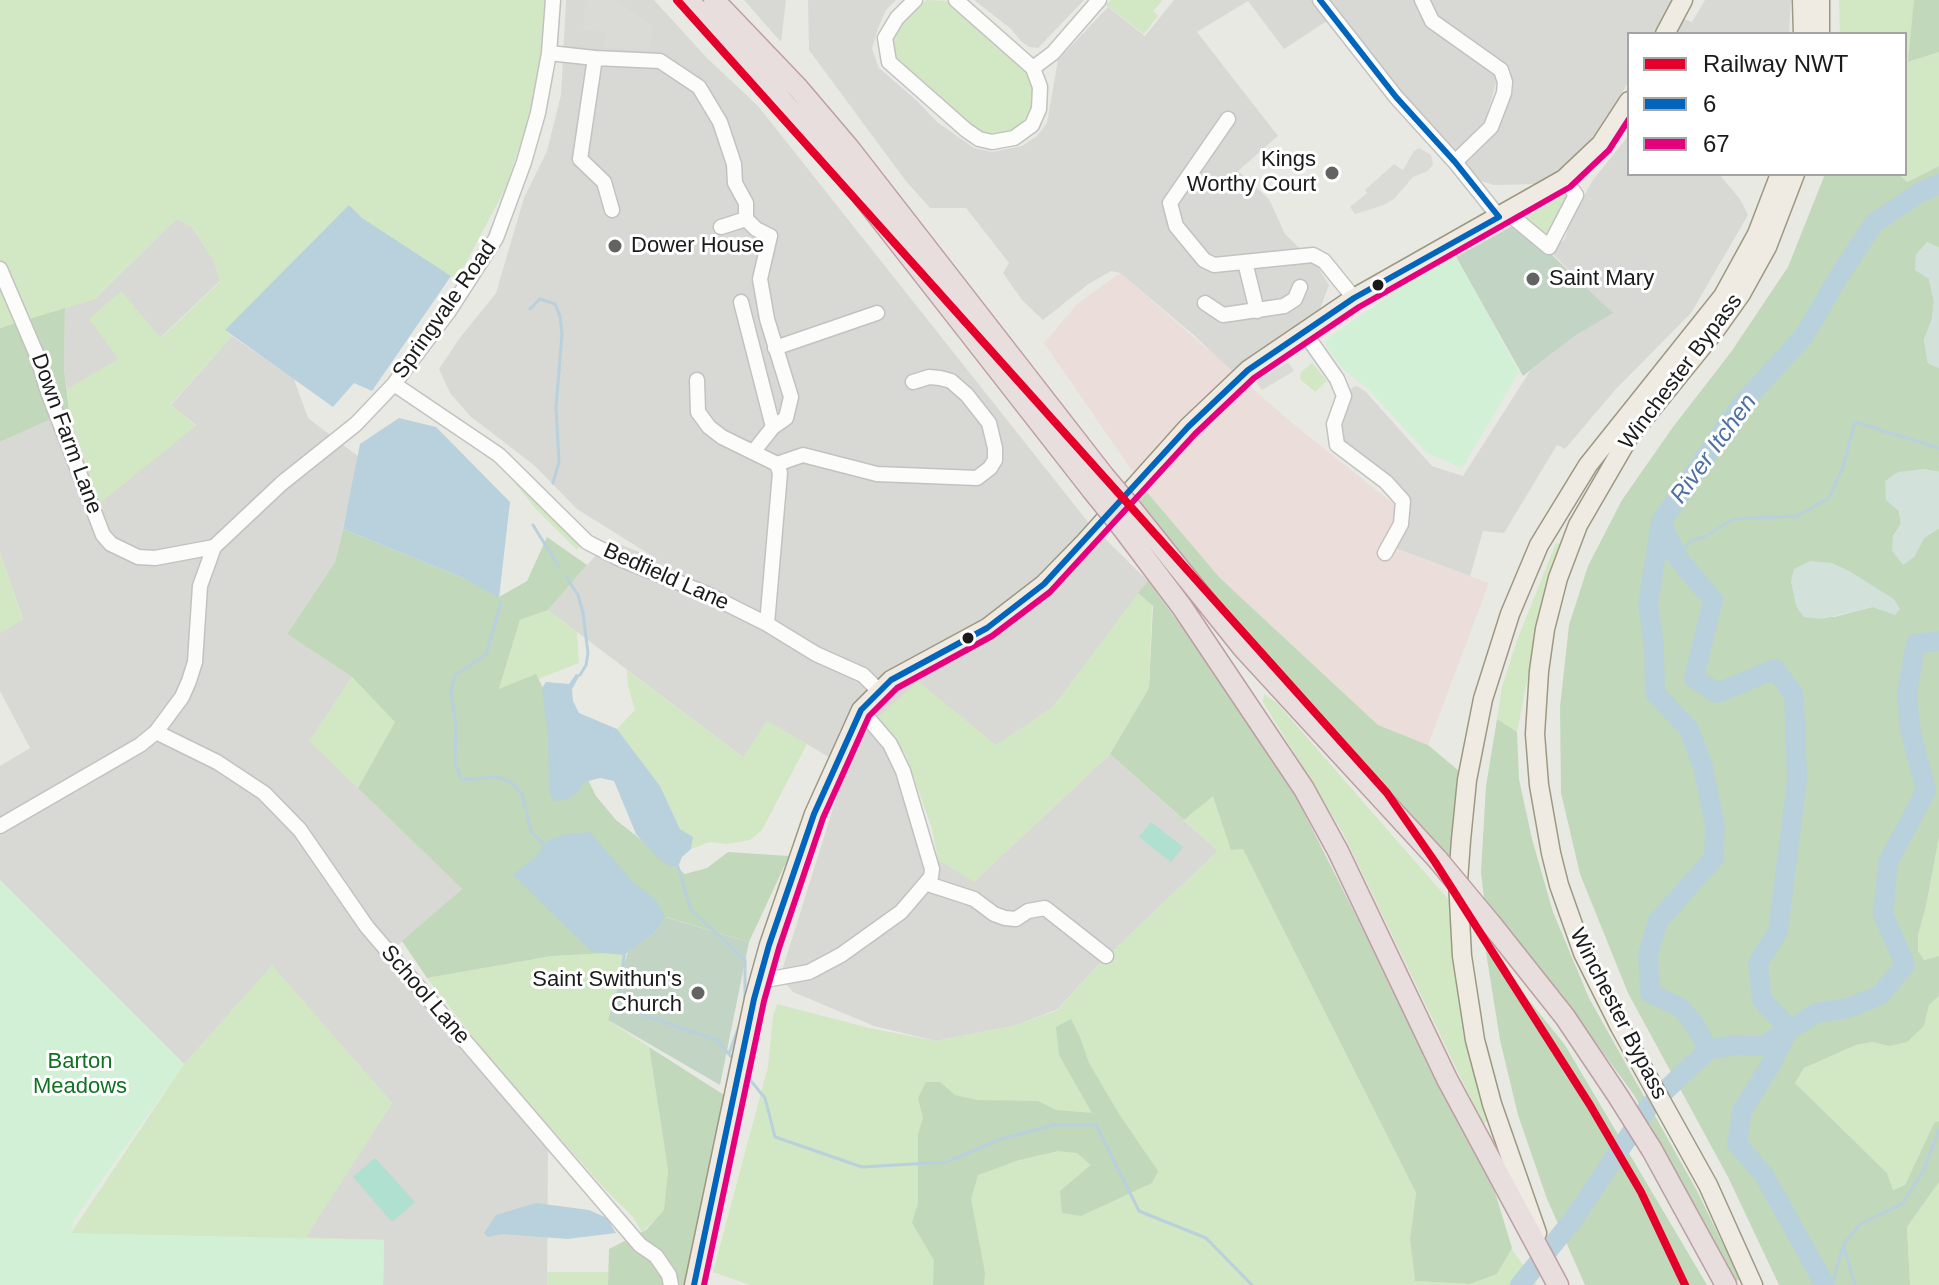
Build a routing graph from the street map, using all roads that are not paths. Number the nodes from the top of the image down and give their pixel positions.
1 (553, 0) edge
2 (688, 0) edge
3 (714, 0) edge
4 (915, 0) edge
5 (956, 0) edge
6 (1099, 0) edge
7 (1320, 0) edge
8 (1422, 0) edge
9 (1683, 0) edge
10 (1802, 0) edge
11 (1820, 0) edge
12 (1666, 32) edge
13 (1803, 32) edge
14 (1820, 32) edge
15 (549, 53) junction
16 (595, 58) junction
17 (1033, 68) junction
18 (1627, 104) edge
19 (1228, 119) dead end
20 (1455, 162) junction
21 (1779, 176) edge
22 (1794, 176) edge
23 (1564, 179) junction
24 (612, 210) dead end
25 (1504, 215) junction
26 (746, 219) junction
27 (721, 227) dead end
28 (1245, 262) junction
29 (0, 269) edge
30 (1300, 287) dead end
31 (1354, 298) junction
32 (741, 302) dead end
33 (1205, 303) dead end
34 (1257, 311) junction
35 (877, 313) dead end
36 (1304, 332) junction
37 (775, 348) junction
38 (697, 380) dead end
39 (913, 382) dead end
40 (394, 384) junction
41 (773, 427) junction
42 (754, 451) junction
43 (777, 464) junction
44 (1098, 483) junction
45 (1128, 519) junction
46 (214, 547) junction
47 (1385, 553) dead end
48 (767, 624) junction
49 (878, 690) junction
50 (861, 710) junction
51 (156, 732) junction
52 (0, 826) edge
53 (928, 884) junction
54 (1106, 956) dead end
55 (760, 978) junction
56 (1517, 1194) junction
57 (1555, 1279) edge
58 (671, 1285) edge
59 (694, 1285) edge
60 (1726, 1285) edge
61 (1753, 1285) edge

1 - 15 street, Springvale Road
2 - 44 highway
3 - 44 highway
4 - 17 street
5 - 17 street
6 - 17 street
7 - 20 street
8 - 20 street
9 - 12 main road
10 - 13 main road
11 - 14 main road
15 - 16 street
15 - 40 street, Springvale Road
16 - 24 street
16 - 26 street
18 - 23 main road
19 - 28 street
20 - 25 street
21 - 56 main road, Winchester Bypass
22 - 61 main road, Winchester Bypass
23 - 25 main road
23 - 25 street
25 - 31 main road
26 - 27 street
26 - 37 street
28 - 31 street
28 - 34 street
29 - 46 street, Down Farm Lane
30 - 34 street
31 - 36 main road
32 - 41 street
33 - 34 street
35 - 37 street
36 - 47 street
36 - 49 main road
37 - 41 street
38 - 42 street
39 - 43 street
40 - 46 street, Springvale Road
40 - 48 street, Bedfield Lane
41 - 42 street
42 - 43 street
43 - 48 street
44 - 45 highway, bridge
45 - 56 highway
45 - 60 highway, bridge
46 - 51 street
48 - 49 street, Bedfield Lane
49 - 50 main road
50 - 53 street
50 - 55 main road
51 - 52 street
51 - 58 street, School Lane
53 - 54 street
53 - 55 street
55 - 59 main road
56 - 57 highway

